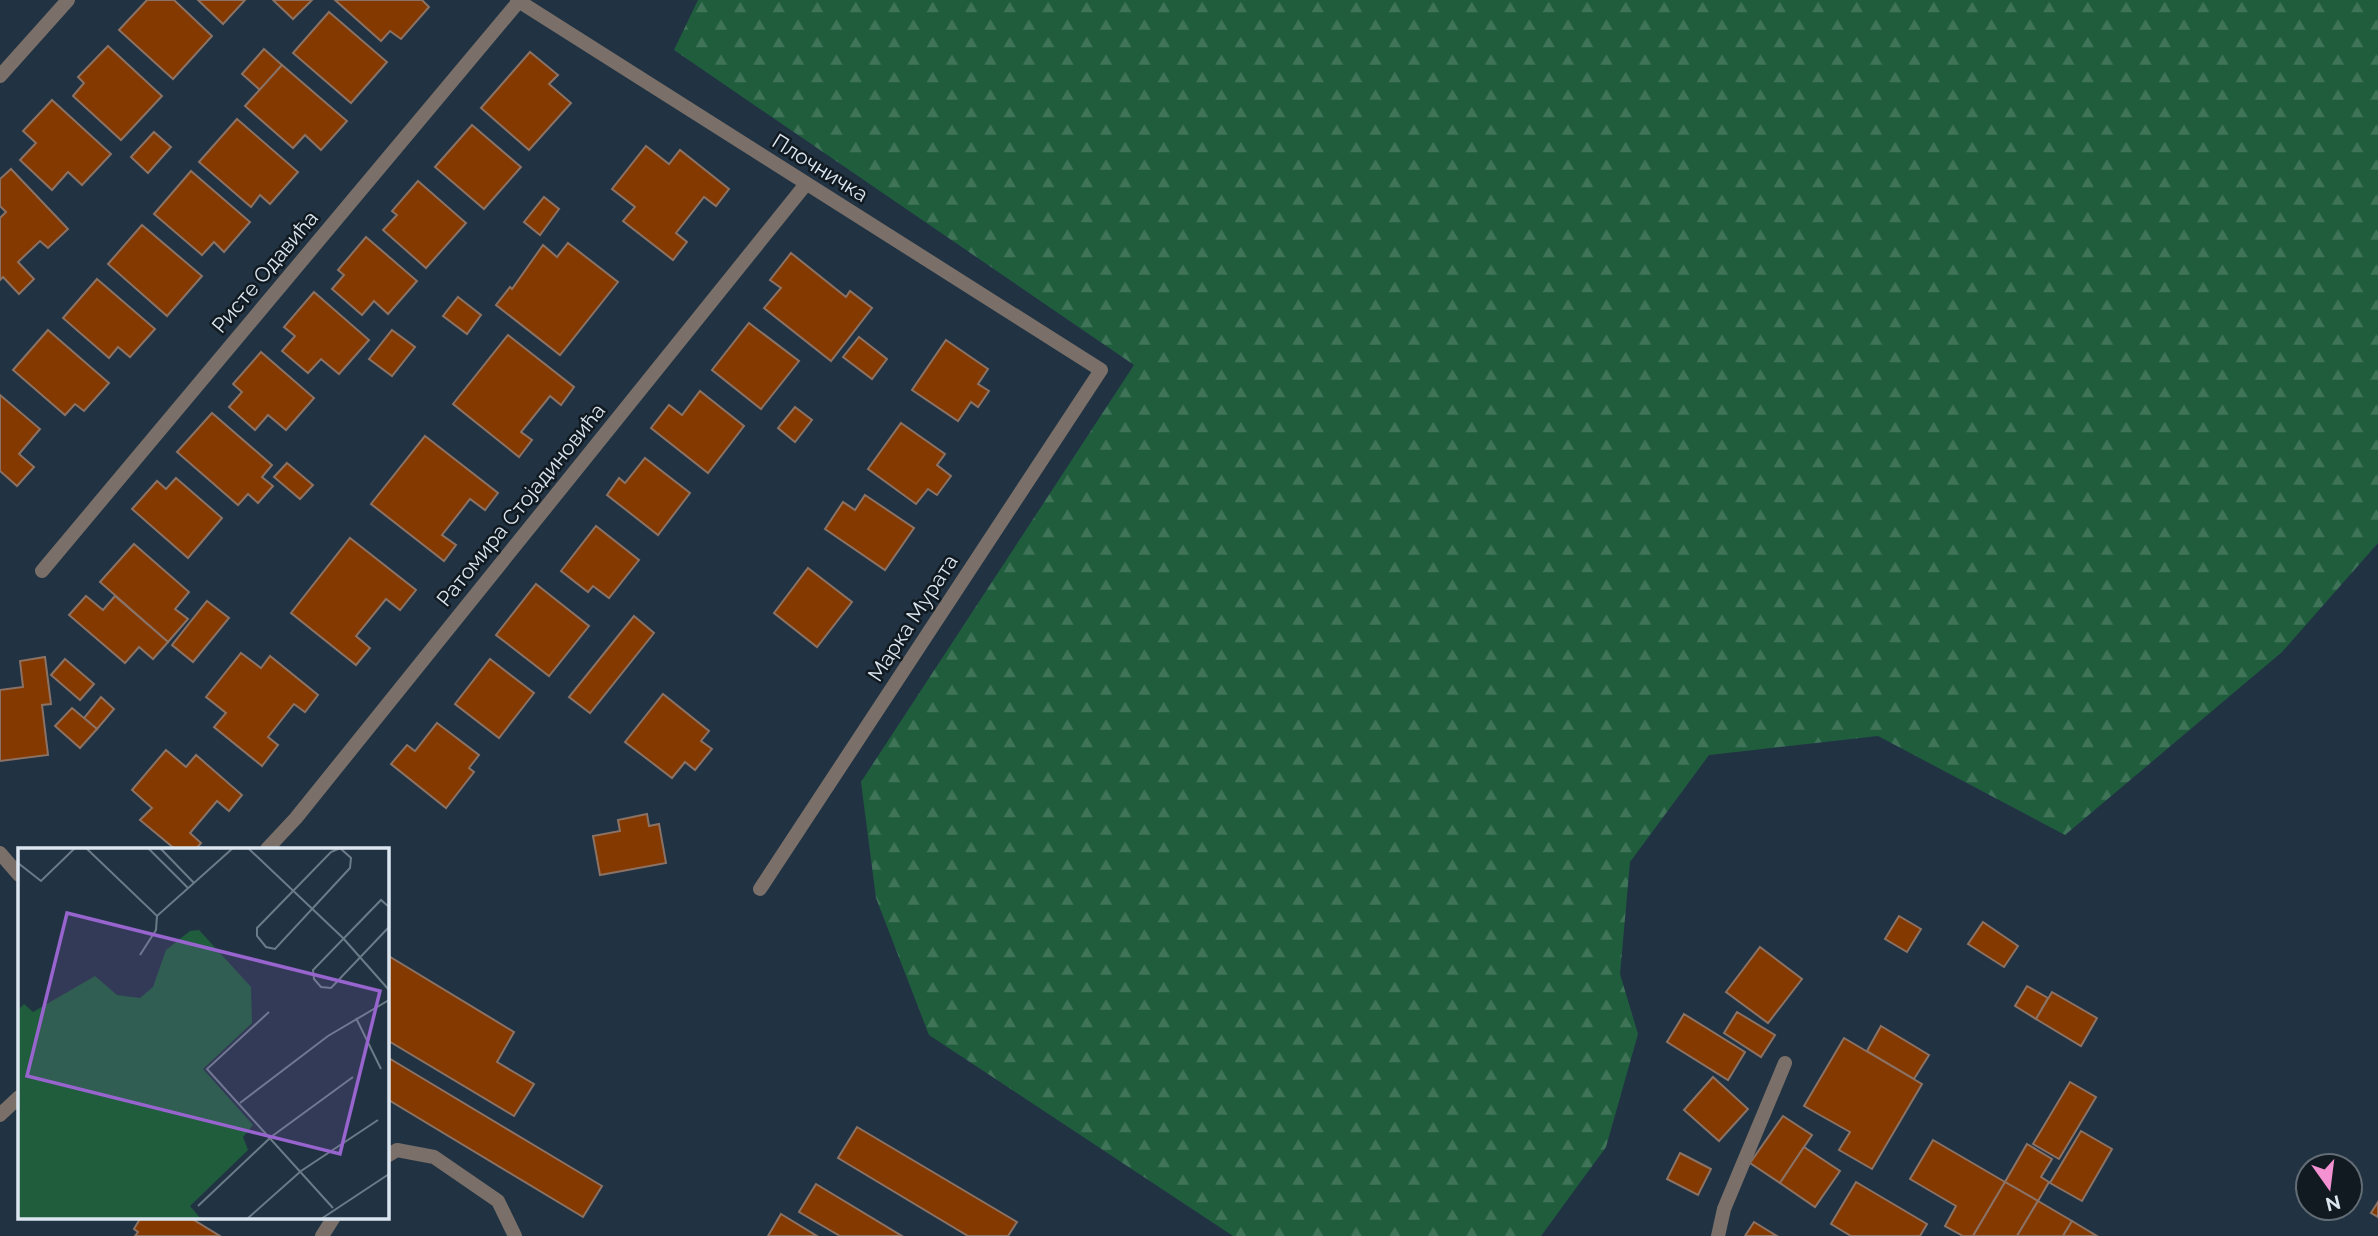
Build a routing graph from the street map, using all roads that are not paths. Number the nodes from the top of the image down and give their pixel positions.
1 (68, 0) edge
2 (519, 1) edge
3 (0, 76) edge
4 (806, 184) junction
5 (1101, 370) joint
6 (42, 570) dead end
7 (268, 848) edge
8 (0, 853) edge
9 (18, 874) edge
10 (760, 889) dead end
11 (1785, 1063) dead end
12 (18, 1098) edge
13 (0, 1115) edge
14 (388, 1155) edge
15 (333, 1218) edge
16 (322, 1236) edge
17 (515, 1236) edge
18 (1718, 1236) edge

1 - 3 street
2 - 4 street, Плочничка
2 - 6 street, Ристе Одавића
4 - 5 street, Плочничка
4 - 7 street, Ратомира Стојадиновића
5 - 10 street, Марка Мурата
8 - 9 street
11 - 18 street
12 - 13 street
14 - 17 street
15 - 16 street

